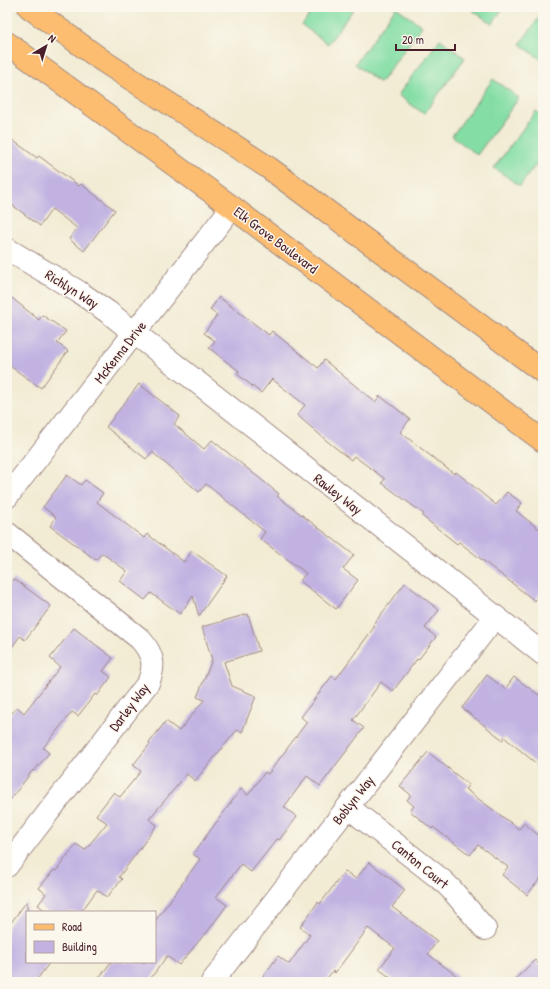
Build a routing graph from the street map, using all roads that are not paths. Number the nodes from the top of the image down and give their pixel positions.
1 (29, 7) edge
2 (7, 43) edge
3 (232, 207) junction
4 (7, 249) edge
5 (134, 333) junction
6 (543, 372) edge
7 (543, 441) edge
8 (7, 497) edge
9 (7, 533) edge
10 (495, 617) junction
11 (543, 654) edge
12 (348, 807) junction
13 (7, 866) edge
14 (485, 929) dead end
15 (212, 982) edge

1 - 6 main road
2 - 3 main road, Elk Grove Boulevard
3 - 5 street, McKenna Drive
3 - 7 main road, Elk Grove Boulevard
4 - 5 street, Richlyn Way
5 - 8 street, McKenna Drive
5 - 10 street, Rawley Way
9 - 13 street, Darley Way
10 - 11 street, Rawley Way
10 - 12 street, Boblyn Way
12 - 14 street, Canton Court
12 - 15 street, Boblyn Way

